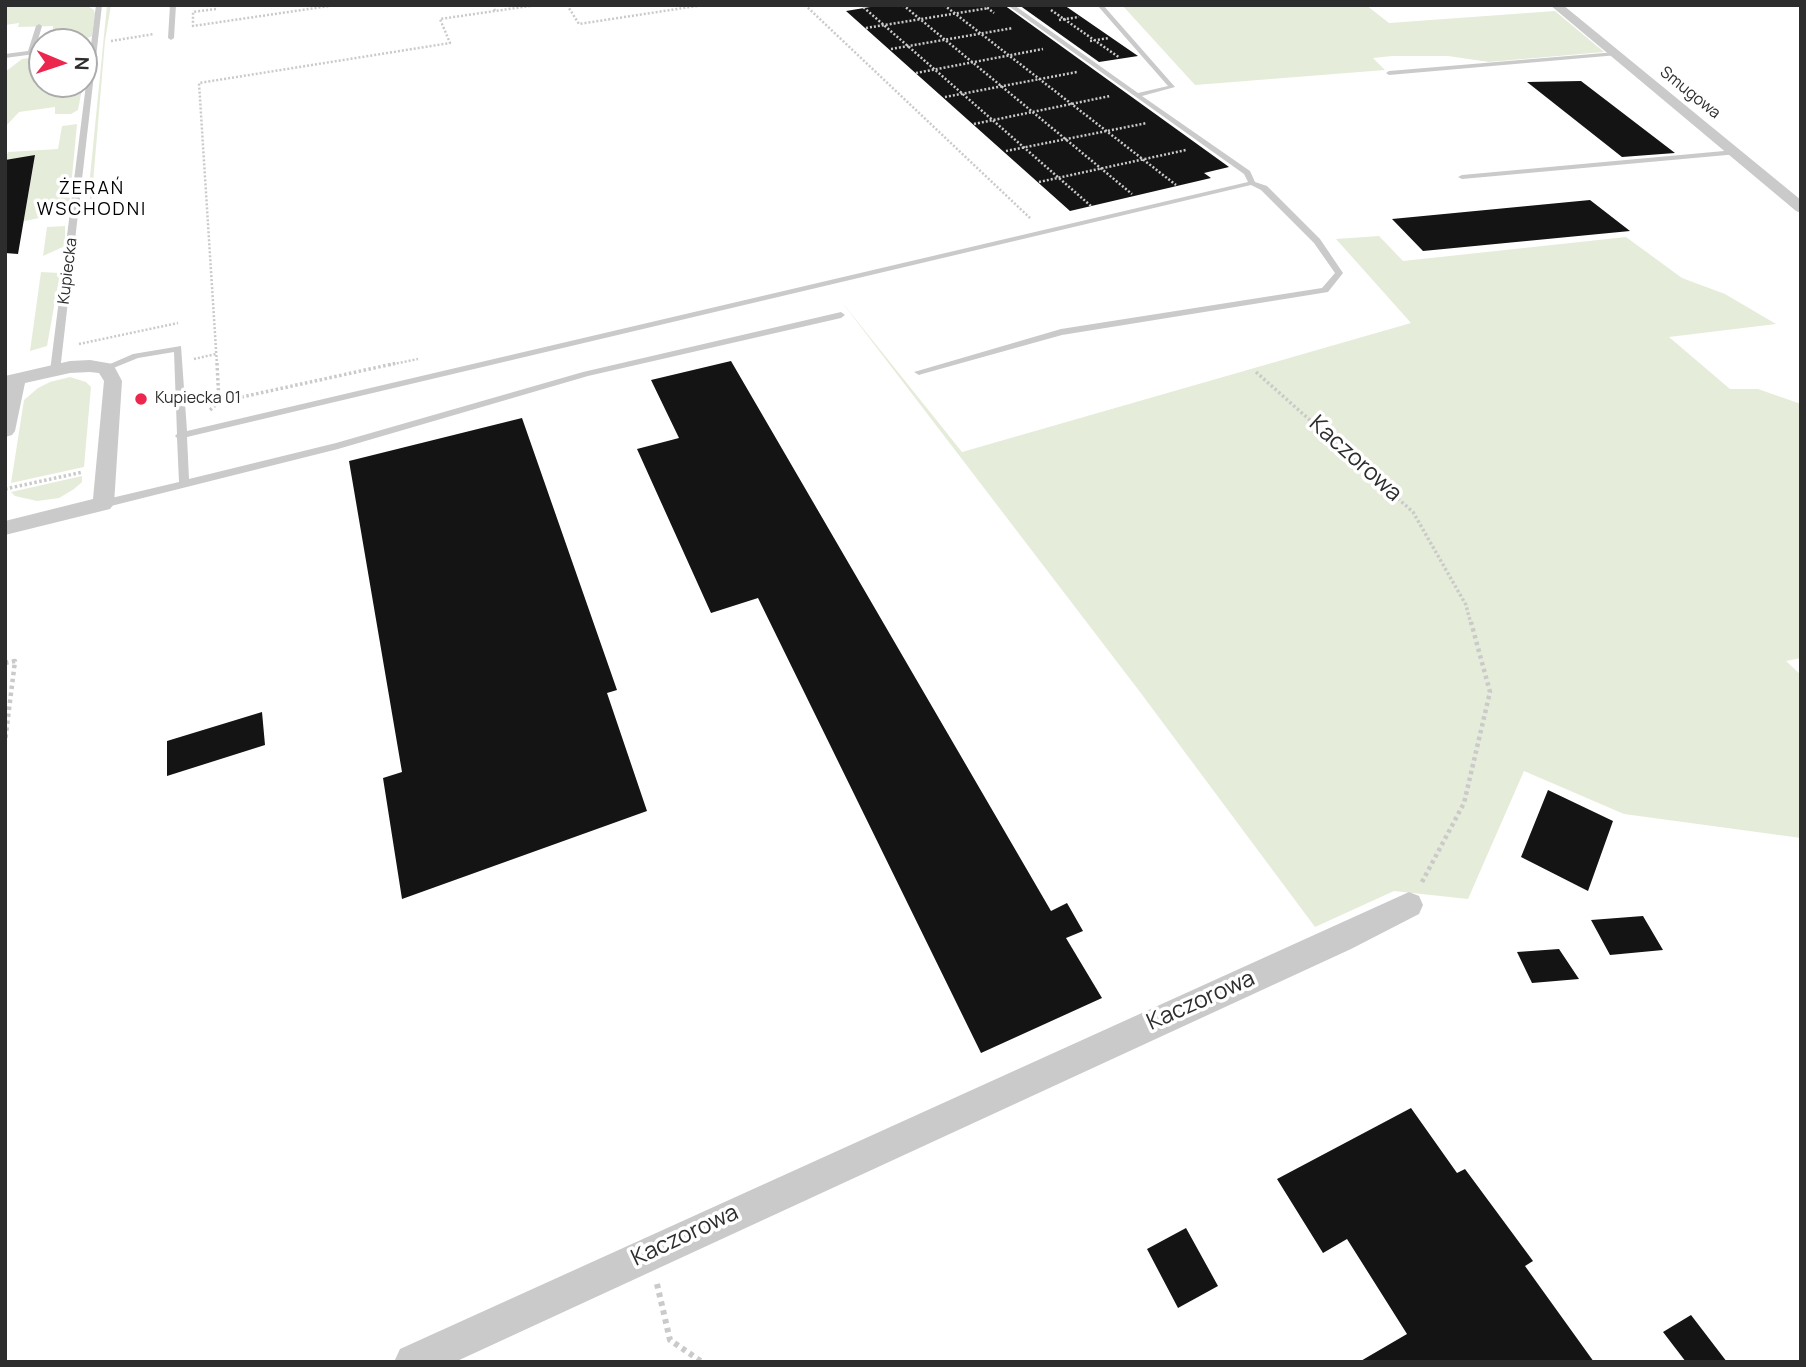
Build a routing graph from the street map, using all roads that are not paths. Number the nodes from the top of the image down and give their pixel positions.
1 (99, 5) edge
2 (173, 5) edge
3 (1010, 5) edge
4 (1100, 5) edge
5 (1556, 5) edge
6 (97, 28) edge
7 (171, 35) road end
8 (28, 52) edge
9 (1616, 54) junction
10 (5, 56) edge
11 (1389, 73) dead end
12 (1136, 95) junction
13 (89, 98) edge
14 (1735, 152) junction
15 (1462, 177) dead end
16 (1252, 183) junction
17 (1801, 208) edge
18 (841, 315) dead end
19 (106, 368) junction
20 (55, 371) junction
21 (919, 372) dead end
22 (11, 381) edge
23 (7, 408) edge
24 (5, 431) edge
25 (180, 436) junction
26 (184, 484) junction
27 (103, 504) junction
28 (5, 528) edge
29 (1409, 905) road end
30 (413, 1362) edge

1 - 6 lane, Kupiecka
2 - 7 lane
3 - 12 lane
4 - 12 lane
5 - 9 street, Smugowa
8 - 10 lane
9 - 11 lane
9 - 14 street, Smugowa
12 - 16 lane
13 - 20 lane, Kupiecka
14 - 15 lane
14 - 17 street, Smugowa
16 - 21 lane
16 - 25 lane
18 - 26 lane
19 - 20 street
19 - 25 lane
19 - 27 street
20 - 22 street
22 - 23 street
23 - 24 street
25 - 26 lane
26 - 27 lane
27 - 28 street
29 - 30 street, Kaczorowa

